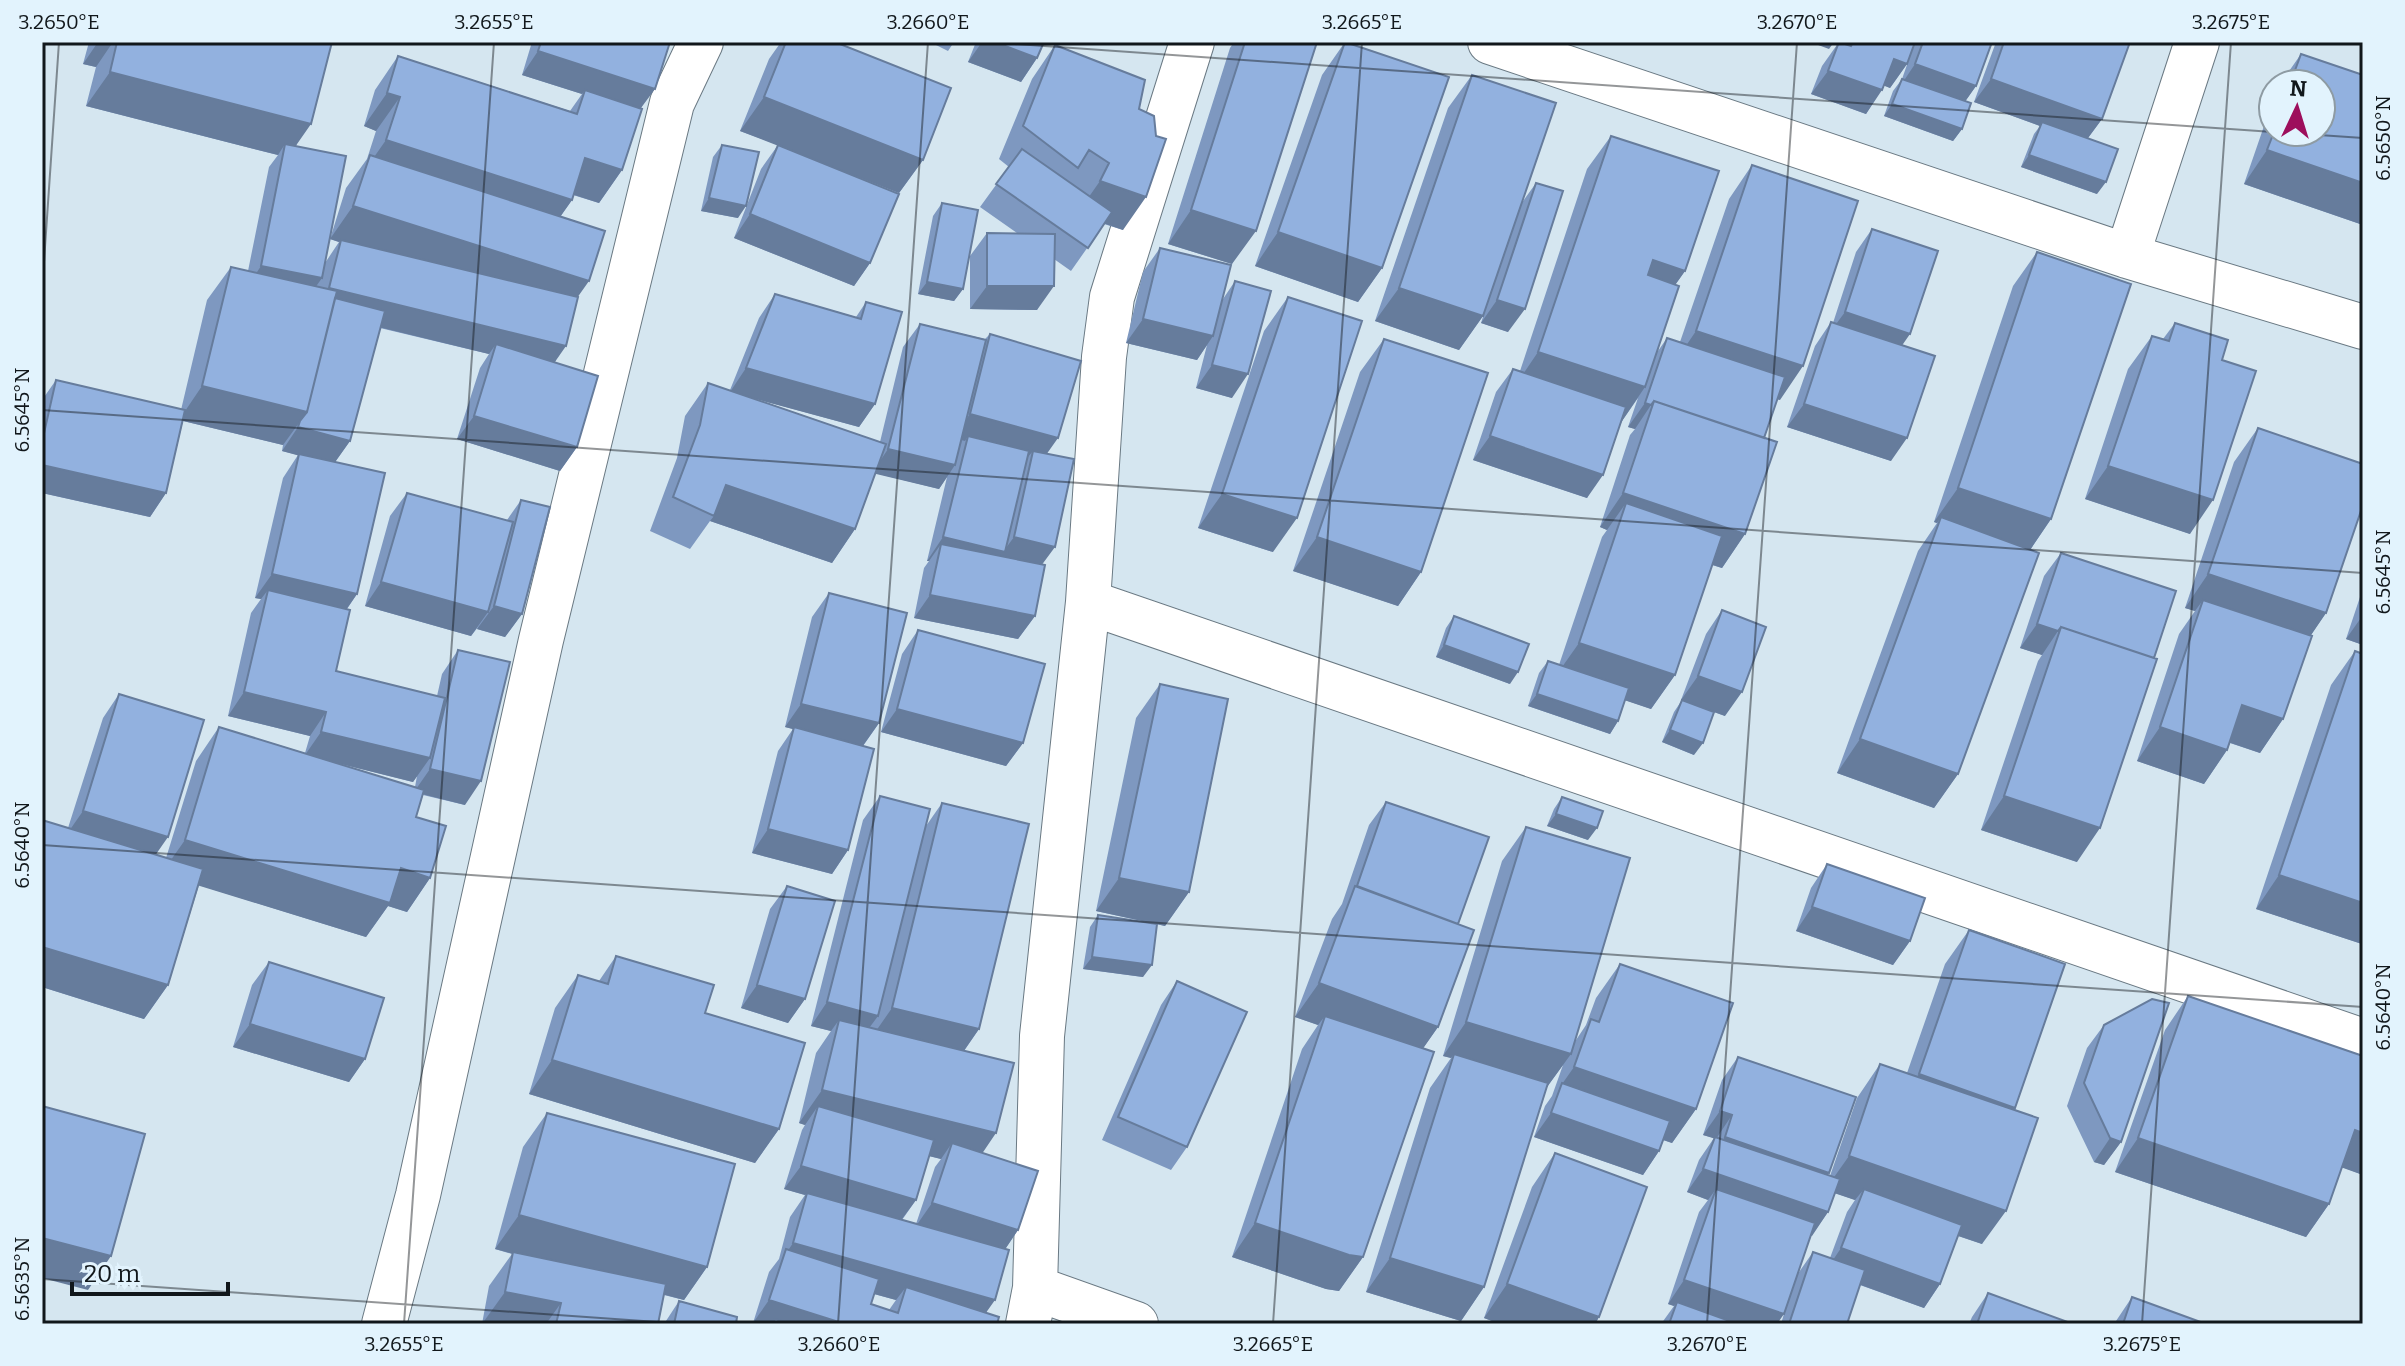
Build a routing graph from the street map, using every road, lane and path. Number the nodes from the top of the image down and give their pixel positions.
1 (701, 42) edge
2 (1192, 42) edge
3 (1490, 42) edge
4 (2197, 42) edge
5 (2127, 256) junction
6 (2363, 327) edge
7 (1088, 602) junction
8 (2363, 1041) edge
9 (1032, 1306) edge
10 (384, 1324) edge
11 (1136, 1324) edge

1 - 10 street
2 - 7 street
3 - 5 street
4 - 5 street
5 - 6 street
7 - 8 street
7 - 9 street
9 - 11 street

